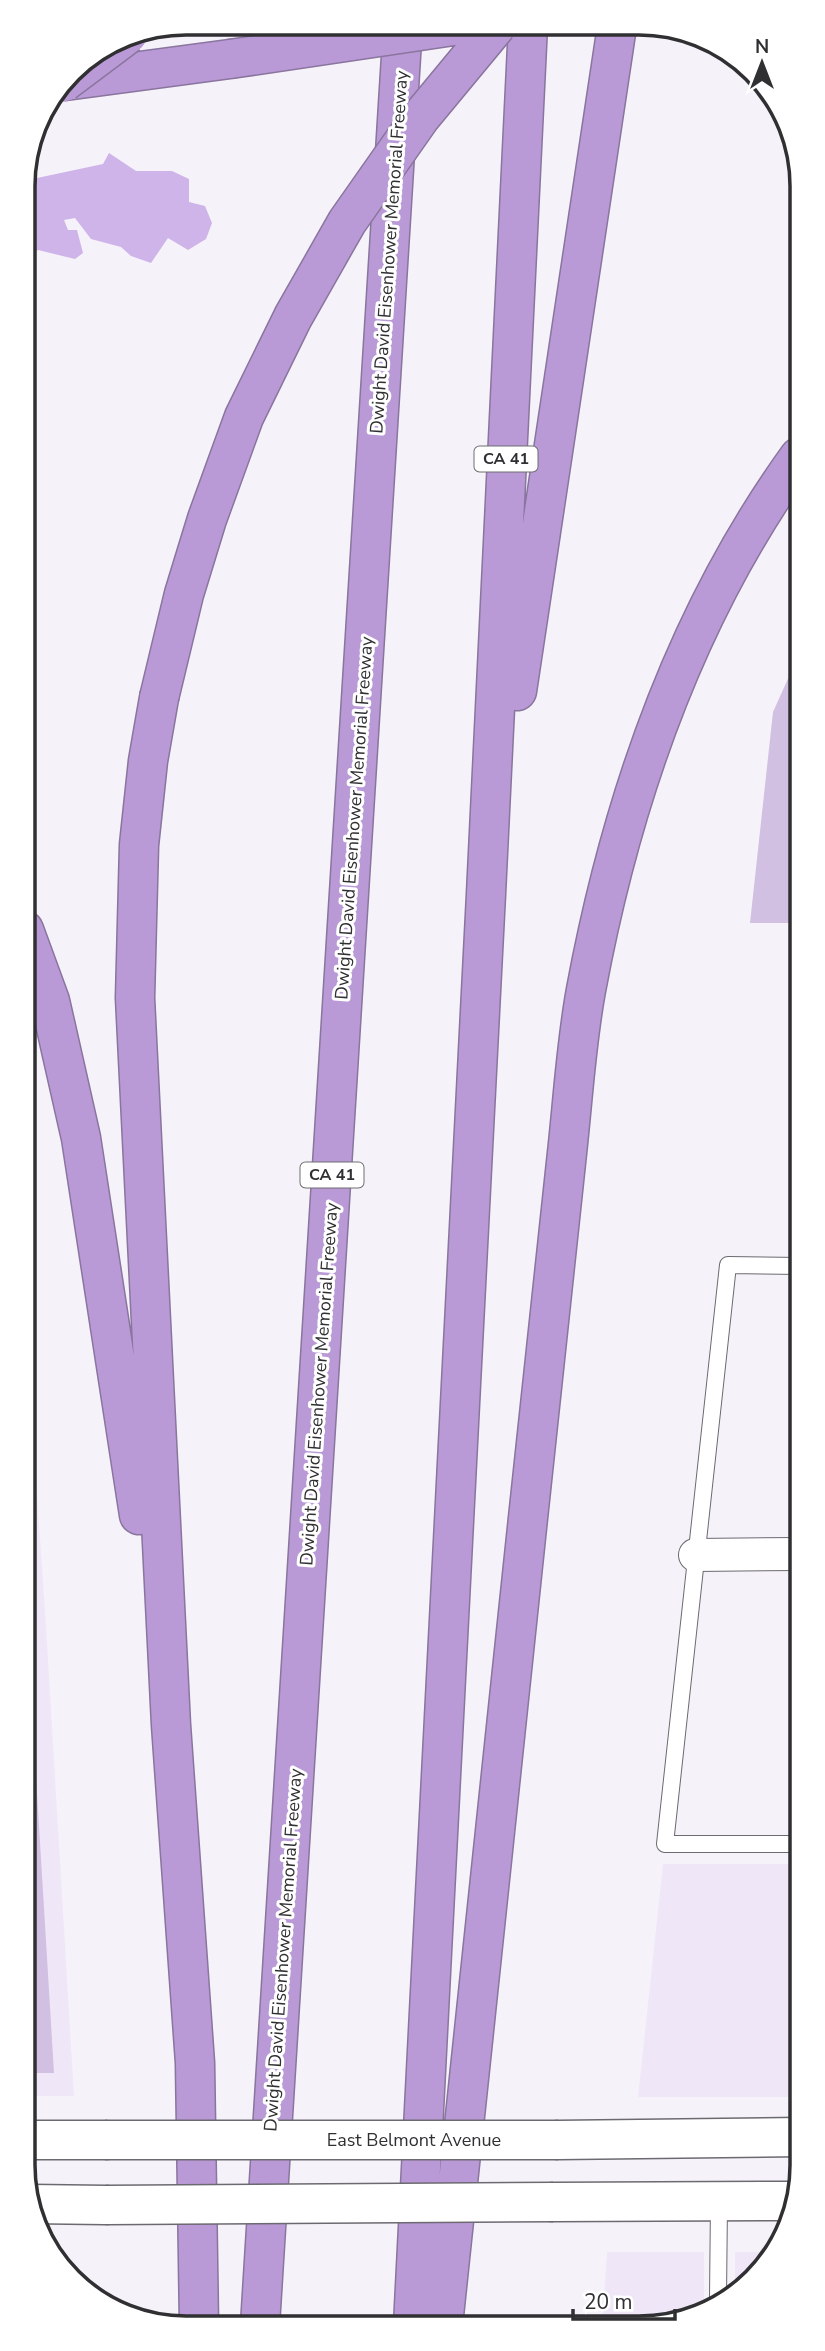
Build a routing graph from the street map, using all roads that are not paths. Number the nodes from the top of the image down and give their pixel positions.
1 (388, 35) edge
2 (402, 35) edge
3 (489, 35) edge
4 (527, 35) edge
5 (616, 35) edge
6 (79, 79) edge
7 (790, 471) edge
8 (486, 894) junction
9 (35, 960) edge
10 (790, 1266) edge
11 (695, 1555) junction
12 (790, 1555) edge
13 (171, 1724) junction
14 (790, 1844) edge
15 (790, 2137) edge
16 (35, 2140) edge
17 (719, 2202) junction
18 (785, 2202) edge
19 (41, 2204) edge
20 (719, 2293) edge
21 (199, 2316) edge
22 (261, 2316) edge
23 (413, 2316) edge
24 (444, 2316) edge

1 - 6 highway, bridge
2 - 22 highway, Dwight David Eisenhower Memorial Freeway / CA 41
3 - 13 highway, bridge
4 - 8 highway, CA 41
5 - 8 highway
7 - 24 highway
8 - 23 highway, CA 41
9 - 13 highway
10 - 11 lane
11 - 12 street
11 - 14 lane
13 - 21 highway
15 - 16 main road, East Belmont Avenue, bridge
17 - 18 main road
17 - 19 main road, bridge
17 - 20 lane

